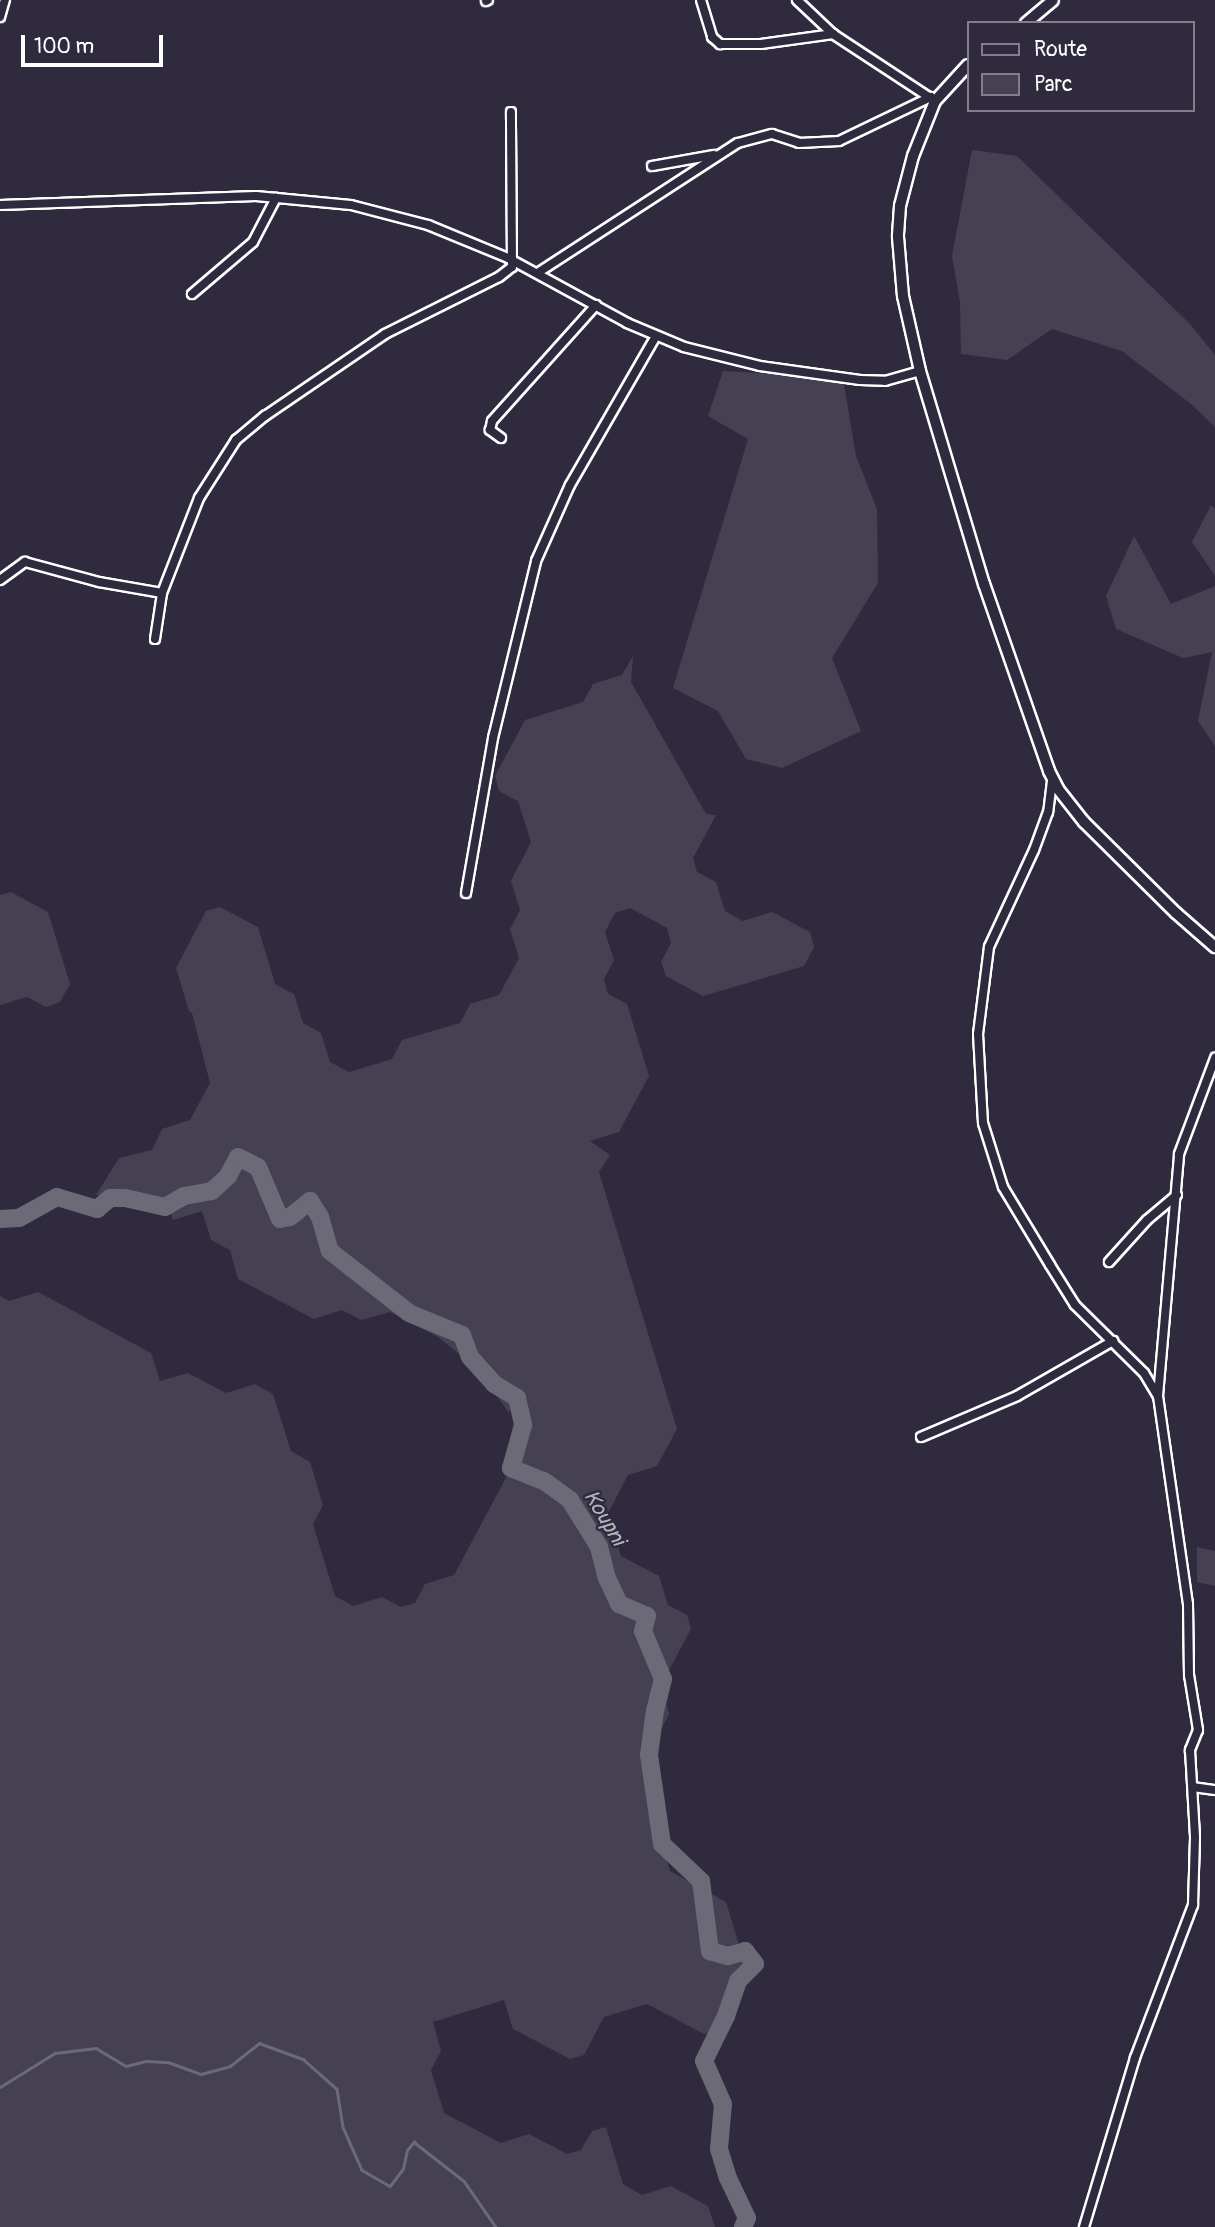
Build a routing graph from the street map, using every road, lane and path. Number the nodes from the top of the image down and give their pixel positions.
1 (5, 0) edge
2 (701, 0) edge
3 (797, 0) edge
4 (1053, 0) edge
5 (0, 17) edge
6 (1028, 21) edge
7 (833, 34) junction
8 (967, 66) edge
9 (933, 99) junction
10 (511, 111) dead end
11 (715, 155) junction
12 (652, 166) dead end
13 (276, 198) junction
14 (0, 205) edge
15 (513, 260) junction
16 (539, 272) junction
17 (192, 295) dead end
18 (596, 306) junction
19 (656, 336) junction
20 (920, 371) junction
21 (502, 438) dead end
22 (0, 580) edge
23 (162, 593) junction
24 (155, 639) dead end
25 (1049, 771) junction
26 (466, 893) dead end
27 (1215, 947) edge
28 (1215, 1058) edge
29 (1177, 1195) junction
30 (1109, 1262) dead end
31 (1113, 1341) junction
32 (1158, 1396) junction
33 (921, 1437) dead end
34 (1193, 1787) junction
35 (1215, 1790) edge
36 (1084, 2227) edge

1 - 5 street
2 - 7 street
3 - 7 street
4 - 6 street
7 - 9 street
8 - 9 street
9 - 11 street
9 - 20 street
10 - 15 street
11 - 12 street
11 - 16 street
13 - 14 street
13 - 15 street
13 - 17 street
15 - 16 street
15 - 23 street
16 - 18 street
18 - 19 street
18 - 21 street
19 - 20 street
19 - 26 street
20 - 25 street
22 - 23 street
23 - 24 street
25 - 27 street
25 - 31 street
28 - 29 street
29 - 30 street
29 - 32 street
31 - 32 street
31 - 33 street
32 - 34 street
34 - 35 street
34 - 36 street

